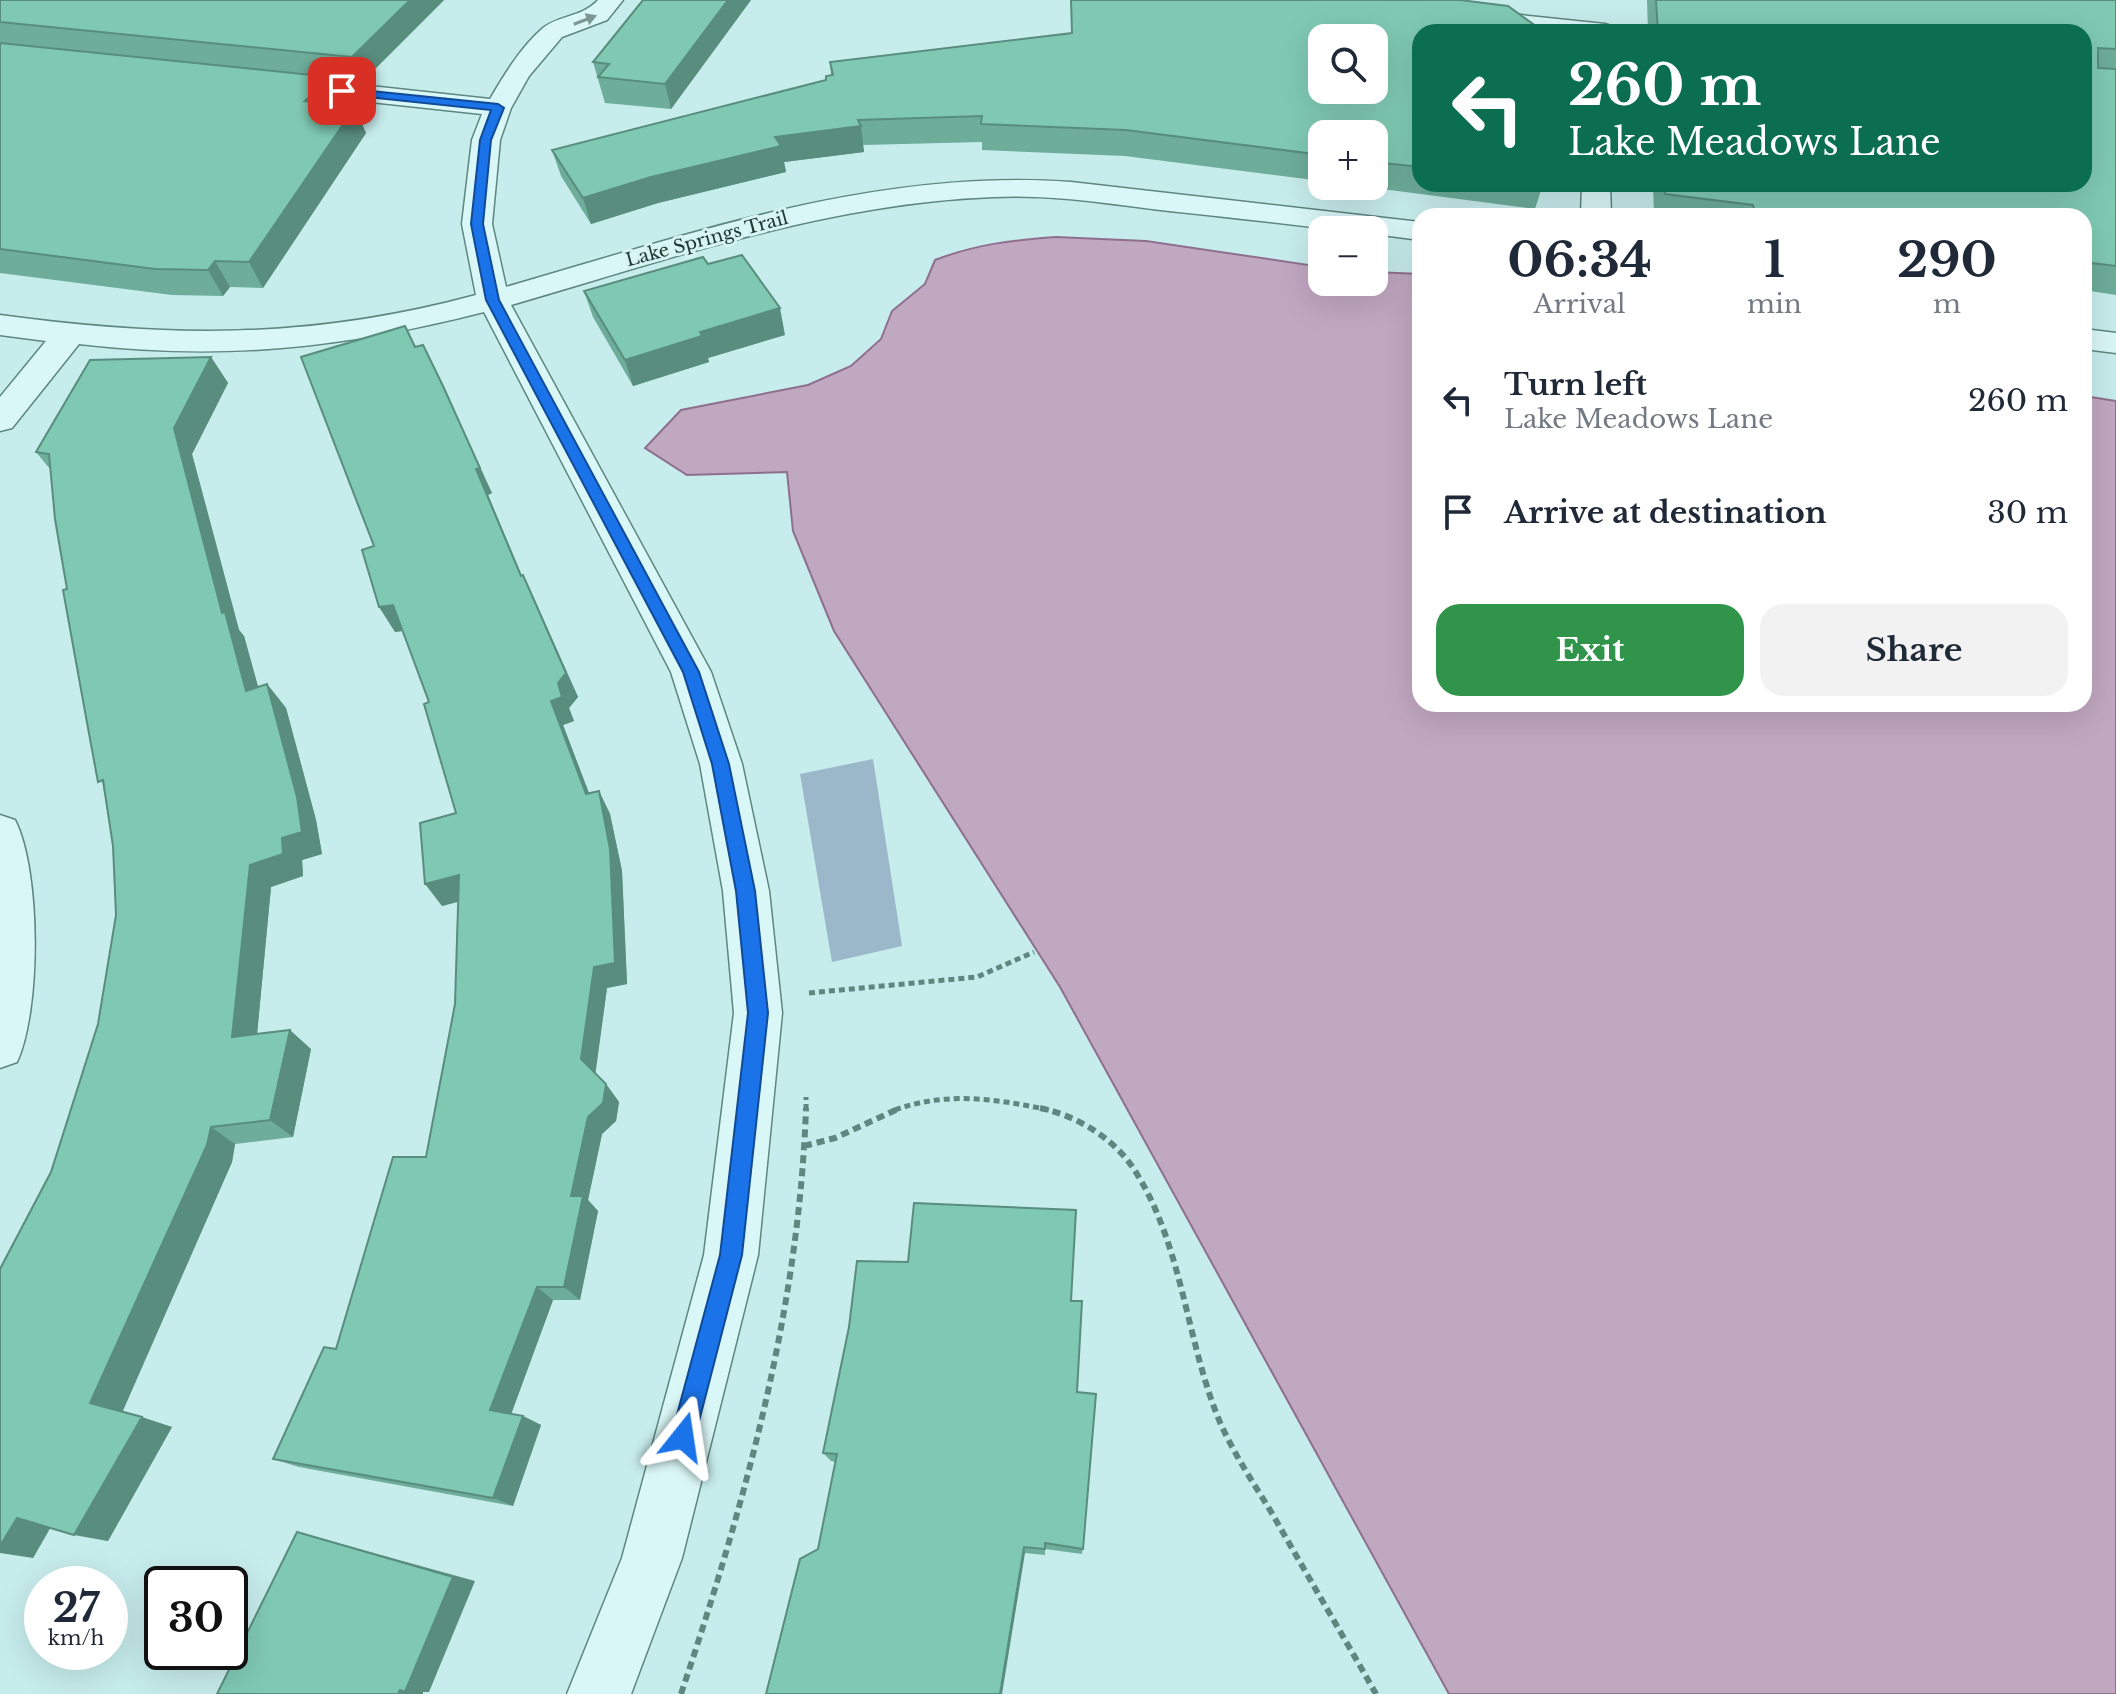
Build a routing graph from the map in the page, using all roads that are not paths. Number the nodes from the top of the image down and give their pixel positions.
1 (611, 0) edge
2 (1444, 14) edge
3 (1530, 24) edge
4 (249, 81) edge
5 (498, 108) junction
6 (1412, 230) edge
7 (493, 300) junction
8 (0, 325) edge
9 (70, 335) junction
10 (2092, 340) edge
11 (2116, 343) edge
12 (0, 420) edge
13 (0, 833) edge
14 (0, 1046) edge
15 (599, 1694) edge

5 -> 1 street
2 - 3 street
4 - 5 street
5 - 7 street
6 - 7 street, Lake Springs Trail
7 - 9 street, Lake Springs Trail
7 - 15 street
8 - 9 street, Lake Springs Trail
9 - 12 street
10 - 11 street
13 - 14 street

